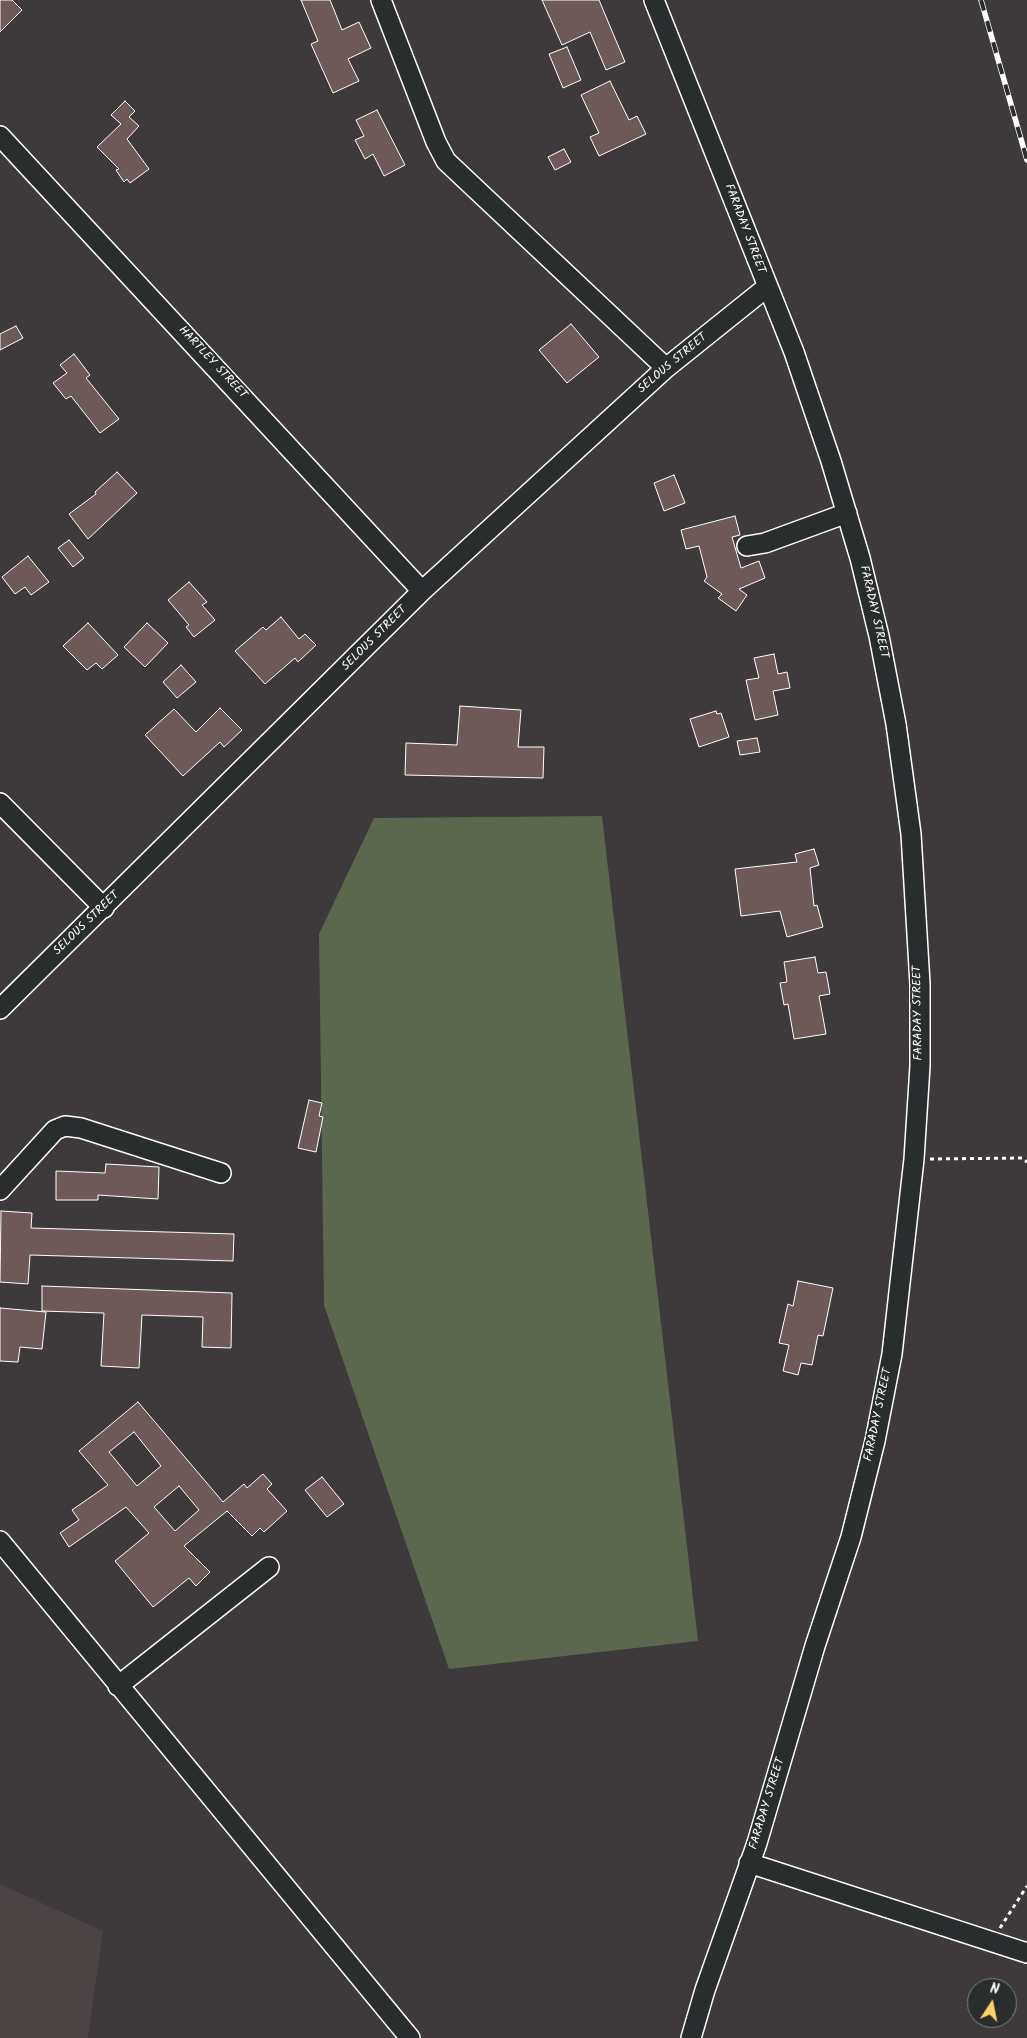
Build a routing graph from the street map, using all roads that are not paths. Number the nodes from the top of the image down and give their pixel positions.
1 (381, 0) edge
2 (654, 0) edge
3 (0, 136) edge
4 (767, 287) junction
5 (666, 368) junction
6 (847, 513) junction
7 (747, 546) dead end
8 (422, 592) junction
9 (0, 804) edge
10 (104, 908) junction
11 (0, 1009) edge
12 (221, 1173) dead end
13 (0, 1190) edge
14 (0, 1541) edge
15 (269, 1567) dead end
16 (118, 1686) junction
17 (749, 1864) junction
18 (1027, 1953) edge
19 (410, 2038) edge
20 (691, 2038) edge

1 - 5 street
2 - 4 street, FARADAY STREET
3 - 8 street, HARTLEY STREET
4 - 5 street, SELOUS STREET
4 - 6 street, FARADAY STREET
5 - 8 street, SELOUS STREET
6 - 7 street
6 - 17 street, FARADAY STREET
8 - 10 street, SELOUS STREET
9 - 10 street
10 - 11 street, SELOUS STREET
12 - 13 street
14 - 16 street
15 - 16 street
16 - 19 street
17 - 18 street
17 - 20 street, FARADAY STREET

